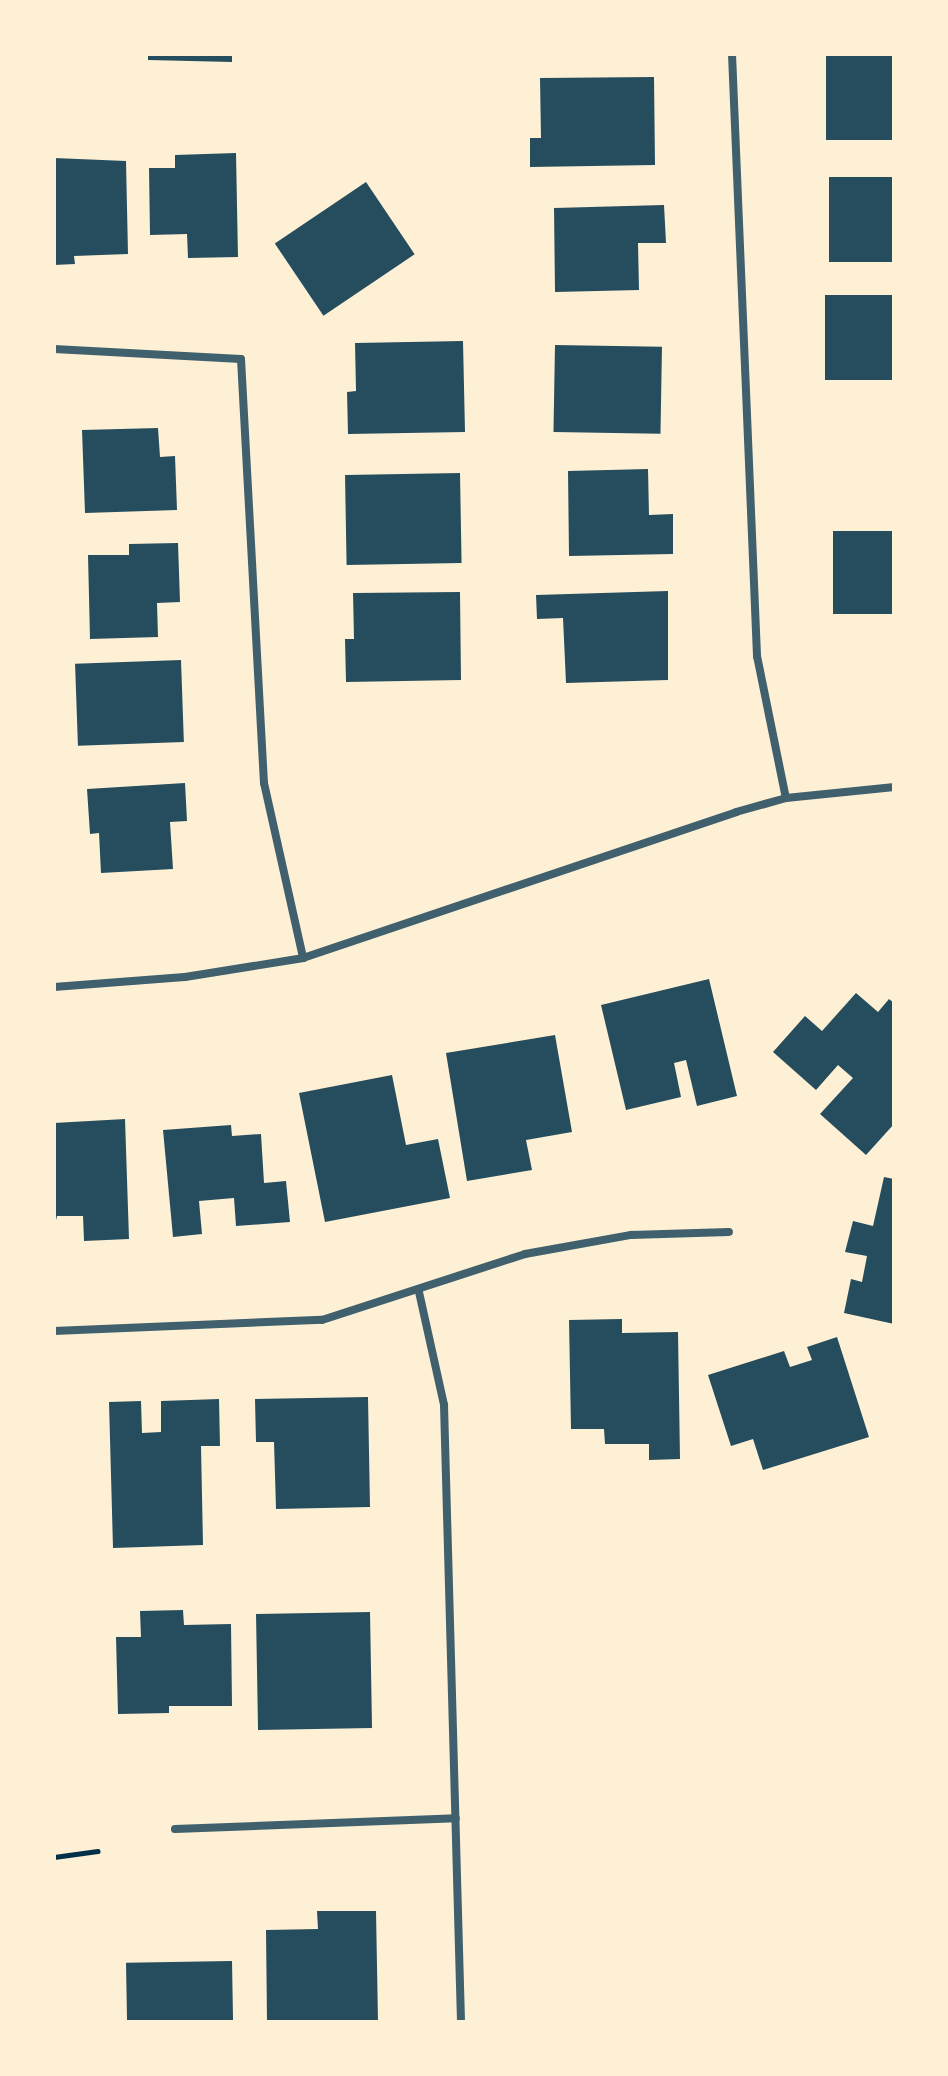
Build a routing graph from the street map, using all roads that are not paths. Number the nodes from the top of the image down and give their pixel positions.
1 (732, 54) edge
2 (54, 349) edge
3 (894, 787) edge
4 (786, 798) junction
5 (303, 958) junction
6 (54, 987) edge
7 (729, 1232) dead end
8 (419, 1292) junction
9 (54, 1331) edge
10 (456, 1818) junction
11 (175, 1829) dead end
12 (461, 2022) edge

1 - 4 street
2 - 5 street
3 - 4 street
4 - 5 street
5 - 6 street
7 - 8 street
8 - 9 street
8 - 10 street
10 - 11 street
10 - 12 street

